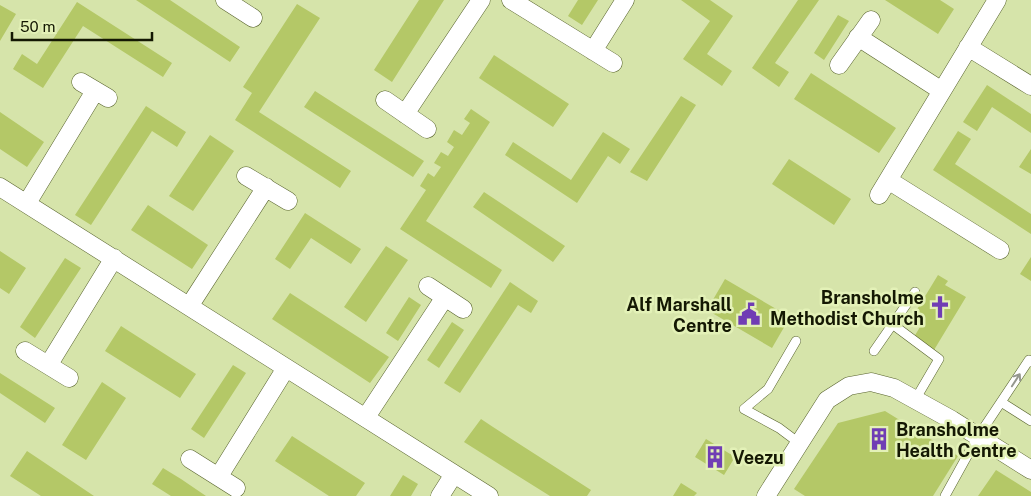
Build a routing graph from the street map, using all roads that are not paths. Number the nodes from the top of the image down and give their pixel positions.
1 (481, 0) edge
2 (511, 0) edge
3 (625, 0) edge
4 (997, 0) edge
5 (231, 2) edge
6 (253, 18) dead end
7 (870, 20) dead end
8 (858, 37) junction
9 (968, 47) junction
10 (593, 51) junction
11 (613, 63) dead end
12 (839, 65) dead end
13 (1031, 86) edge
14 (95, 90) dead end
15 (942, 91) junction
16 (385, 100) dead end
17 (404, 114) junction
18 (427, 129) dead end
19 (246, 176) dead end
20 (0, 187) edge
21 (266, 188) junction
22 (288, 201) dead end
23 (27, 203) junction
24 (1000, 250) dead end
25 (114, 258) junction
26 (428, 286) dead end
27 (914, 292) dead end
28 (445, 297) junction
29 (190, 305) junction
30 (463, 309) dead end
31 (892, 324) junction
32 (796, 341) dead end
33 (25, 351) dead end
34 (874, 351) dead end
35 (1031, 362) edge
36 (49, 364) junction
37 (286, 368) junction
38 (68, 378) dead end
39 (915, 400) junction
40 (1001, 402) junction
41 (366, 417) junction
42 (1031, 421) edge
43 (977, 438) junction
44 (800, 444) junction
45 (190, 459) dead end
46 (1031, 470) edge
47 (454, 474) junction
48 (219, 476) junction
49 (236, 488) dead end
50 (440, 496) edge
51 (489, 496) edge
52 (766, 496) edge
53 (945, 496) edge

1 - 17 street
2 - 10 street
3 - 10 street
4 - 9 street
5 - 6 street
7 - 8 street
8 - 12 street
8 - 15 street
9 - 13 street
9 - 15 street
10 - 11 street
14 - 23 street
15 - 24 street
16 - 17 street
17 - 18 street
19 - 21 street
20 - 23 street
21 - 22 street
21 - 29 street
23 - 25 street
25 - 29 street
25 - 36 street
26 - 28 street
27 - 31 lane
28 - 30 street
28 - 41 street
29 - 37 street
31 - 34 lane
31 - 39 lane
32 - 44 lane
33 - 36 street
40 -> 35 lane
36 - 38 street
37 - 41 street
37 - 48 street
39 - 43 street
39 - 44 street
40 - 42 lane
40 - 43 lane
41 - 47 street
43 - 46 street
43 - 53 lane
44 - 52 street
45 - 48 street
47 - 50 street
47 - 51 street
48 - 49 street

